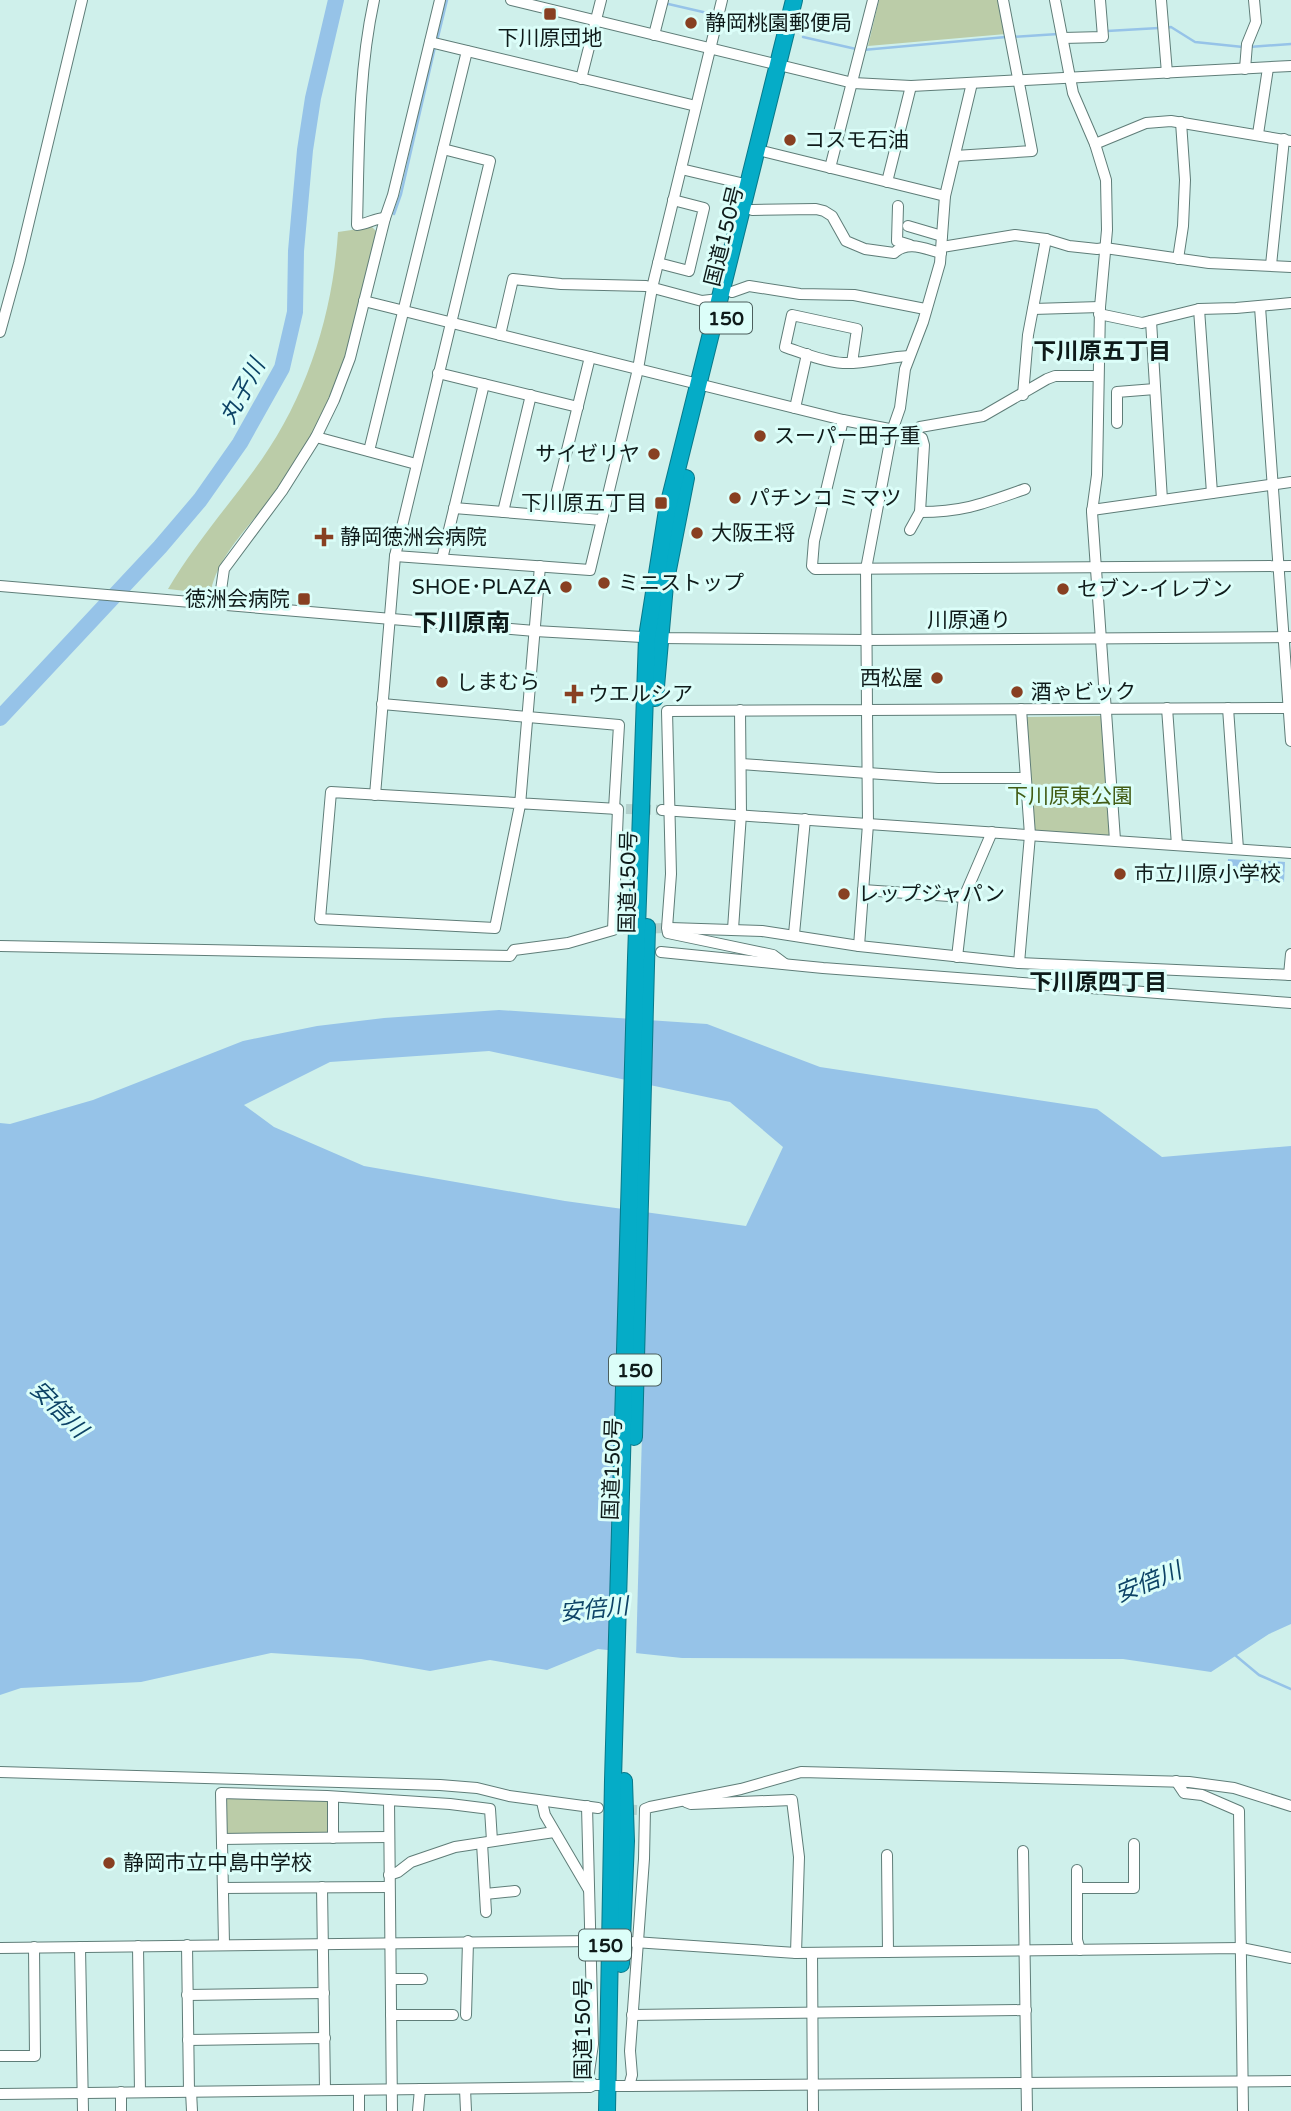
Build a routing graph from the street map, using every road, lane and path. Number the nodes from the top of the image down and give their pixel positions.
1 (82, 0) edge
2 (374, 0) edge
3 (440, 0) edge
4 (511, 0) edge
5 (601, 0) edge
6 (663, 0) edge
7 (722, 0) edge
8 (794, 0) edge
9 (803, 0) edge
10 (873, 0) edge
11 (1003, 0) edge
12 (1055, 0) edge
13 (1100, 0) edge
14 (1161, 0) edge
15 (1254, 0) edge
16 (539, 3) edge
17 (596, 21) junction
18 (654, 35) junction
19 (1063, 38) junction
20 (430, 42) junction
21 (709, 49) junction
22 (467, 51) junction
23 (783, 66) junction
24 (1291, 66) edge
25 (1268, 68) junction
26 (1245, 69) junction
27 (1167, 73) junction
28 (1070, 77) junction
29 (581, 79) junction
30 (1020, 80) junction
31 (853, 83) junction
32 (972, 83) junction
33 (911, 86) junction
34 (696, 106) junction
35 (1181, 122) junction
36 (1258, 134) junction
37 (1287, 140) edge
38 (1095, 144) junction
39 (443, 149) junction
40 (766, 152) junction
41 (955, 156) junction
42 (830, 168) junction
43 (681, 169) junction
44 (887, 182) junction
45 (749, 185) junction
46 (945, 196) junction
47 (673, 200) junction
48 (898, 206) dead end
49 (752, 210) junction
50 (385, 218) junction
51 (908, 226) dead end
52 (1046, 240) junction
53 (910, 245) junction
54 (942, 245) junction
55 (1105, 248) junction
56 (1178, 259) junction
57 (658, 264) junction
58 (1271, 265) junction
59 (1291, 267) edge
60 (652, 288) junction
61 (725, 296) junction
62 (364, 301) junction
63 (1291, 303) edge
64 (1260, 307) junction
65 (925, 309) junction
66 (1033, 309) junction
67 (1199, 309) junction
68 (1100, 310) junction
69 (403, 311) junction
70 (1151, 321) junction
71 (450, 323) junction
72 (0, 332) edge
73 (500, 335) junction
74 (807, 354) junction
75 (909, 356) junction
76 (590, 357) junction
77 (852, 363) junction
78 (638, 369) junction
79 (438, 373) junction
80 (1097, 376) junction
81 (485, 384) junction
82 (703, 386) junction
83 (1155, 389) junction
84 (1023, 394) junction
85 (531, 396) junction
86 (578, 407) junction
87 (795, 408) junction
88 (843, 420) junction
89 (1117, 422) dead end
90 (892, 431) junction
91 (915, 434) junction
92 (316, 438) junction
93 (369, 451) junction
94 (416, 464) junction
95 (1291, 482) edge
96 (1273, 485) junction
97 (1025, 489) dead end
98 (1212, 493) junction
99 (1162, 500) junction
100 (454, 508) junction
101 (1092, 510) junction
102 (503, 512) junction
103 (920, 512) junction
104 (551, 515) junction
105 (602, 520) junction
106 (910, 530) dead end
107 (395, 556) junction
108 (442, 559) junction
109 (540, 566) junction
110 (1279, 566) junction
111 (1291, 566) edge
112 (1096, 567) junction
113 (866, 569) junction
114 (0, 586) edge
115 (219, 604) junction
116 (388, 618) junction
117 (535, 631) junction
118 (1287, 637) edge
119 (654, 638) junction
120 (1101, 638) junction
121 (866, 640) junction
122 (382, 704) junction
123 (1289, 707) edge
124 (1167, 708) junction
125 (1228, 708) junction
126 (1021, 709) junction
127 (1106, 709) junction
128 (740, 710) junction
129 (867, 710) junction
130 (527, 717) junction
131 (1291, 741) edge
132 (741, 764) junction
133 (867, 774) junction
134 (1025, 778) junction
135 (375, 795) junction
136 (520, 805) junction
137 (620, 809) junction
138 (665, 810) junction
139 (741, 814) junction
140 (805, 819) junction
141 (868, 824) junction
142 (992, 832) junction
143 (1030, 835) junction
144 (1115, 840) junction
145 (1177, 845) junction
146 (1238, 849) junction
147 (1291, 853) edge
148 (863, 890) junction
149 (964, 897) junction
150 (665, 928) junction
151 (733, 929) junction
152 (793, 934) junction
153 (0, 946) edge
154 (859, 946) junction
155 (1291, 954) edge
156 (648, 956) junction
157 (957, 957) junction
158 (1019, 963) junction
159 (785, 964) junction
160 (1290, 975) edge
161 (1291, 1003) edge
162 (0, 1772) edge
163 (619, 1780) junction
164 (1176, 1781) junction
165 (333, 1798) junction
166 (389, 1800) junction
167 (680, 1800) junction
168 (542, 1802) junction
169 (1291, 1806) edge
170 (554, 1832) junction
171 (389, 1837) junction
172 (333, 1838) junction
173 (222, 1839) junction
174 (487, 1842) junction
175 (1134, 1844) dead end
176 (1023, 1851) dead end
177 (887, 1855) dead end
178 (1077, 1870) dead end
179 (389, 1881) junction
180 (321, 1887) junction
181 (223, 1888) junction
182 (1077, 1888) junction
183 (589, 1890) junction
184 (515, 1891) dead end
185 (485, 1894) junction
186 (486, 1912) dead end
187 (468, 1941) junction
188 (592, 1941) junction
189 (635, 1942) junction
190 (389, 1943) junction
191 (223, 1944) junction
192 (323, 1944) junction
193 (187, 1945) junction
194 (138, 1946) junction
195 (34, 1947) junction
196 (80, 1947) junction
197 (0, 1948) edge
198 (1241, 1948) junction
199 (1025, 1950) junction
200 (1080, 1950) junction
201 (888, 1952) junction
202 (796, 1953) junction
203 (811, 1953) junction
204 (1291, 1958) edge
205 (391, 1979) junction
206 (422, 1979) dead end
207 (324, 1993) junction
208 (187, 1994) junction
209 (1026, 2010) junction
210 (812, 2012) junction
211 (391, 2015) junction
212 (453, 2015) dead end
213 (466, 2015) dead end
214 (632, 2015) junction
215 (325, 2038) junction
216 (188, 2040) junction
217 (0, 2056) edge
218 (1243, 2081) junction
219 (1291, 2081) edge
220 (1026, 2083) junction
221 (813, 2084) junction
222 (610, 2085) junction
223 (392, 2089) junction
224 (420, 2089) junction
225 (465, 2089) junction
226 (325, 2090) junction
227 (359, 2090) junction
228 (190, 2091) junction
229 (121, 2092) junction
230 (140, 2092) junction
231 (83, 2093) junction
232 (0, 2094) edge
233 (83, 2111) edge
234 (121, 2111) edge
235 (191, 2111) edge
236 (359, 2111) edge
237 (392, 2111) edge
238 (418, 2111) edge
239 (466, 2111) edge
240 (609, 2111) edge
241 (813, 2111) edge
242 (1027, 2111) edge
243 (1244, 2111) edge

1 - 72 street
2 - 50 street
3 - 20 street
4 - 16 street
5 - 17 street
6 - 18 street
7 - 21 street
8 - 23 highway, 国道150号 / 150
9 - 23 highway, 国道150号 / 150
10 - 31 street
11 - 30 street
12 - 19 street
13 - 19 street
14 - 27 street
15 - 26 street
16 - 17 street
17 - 18 street
17 - 29 street
18 - 21 street
19 - 28 street
20 - 22 street
20 - 50 street
21 - 23 street
21 - 34 street
22 - 29 street
22 - 39 street
23 - 31 street
23 - 40 highway, 国道150号 / 150
23 - 45 highway, 国道150号 / 150
24 - 25 street
25 - 26 street
25 - 36 street
26 - 27 street
27 - 28 street
28 - 30 street
28 - 38 street
29 - 34 street
30 - 32 street
30 - 41 street
31 - 33 street
31 - 42 street
32 - 33 street
32 - 41 street
33 - 44 street
34 - 43 street
35 - 36 street
35 - 38 street
35 - 56 street
36 - 37 street
37 - 58 street
38 - 55 street
39 - 69 street
39 - 71 street
40 - 42 street
40 - 49 highway, 国道150号 / 150
41 - 46 street
42 - 44 street
43 - 45 street
43 - 47 street
44 - 46 street
45 - 61 highway, 国道150号 / 150
46 - 54 street
47 - 57 street
47 - 57 street
48 - 53 street
49 - 53 street
49 - 61 highway, 国道150号 / 150
50 - 62 street
51 - 54 street
52 - 54 street
52 - 55 street
52 - 66 street
53 - 54 street
54 - 65 street
55 - 56 street
55 - 68 street
56 - 58 street
57 - 60 street
58 - 59 street
60 - 61 street
60 - 73 street
60 - 78 street
61 - 65 street
61 - 82 highway, 国道150号 / 150
62 - 69 street
62 - 92 street
63 - 64 street
64 - 67 street
64 - 96 street
65 - 75 street
66 - 68 street
66 - 84 street
67 - 70 street
67 - 98 street
68 - 70 street
68 - 80 street
69 - 71 street
69 - 93 street
70 - 83 street
71 - 73 street
71 - 79 street
73 - 76 street
74 - 77 street
74 - 77 street
74 - 87 street
75 - 77 street
75 - 90 street
76 - 78 street
76 - 86 street
78 - 82 street
78 - 105 street
79 - 81 street
79 - 94 street
80 - 84 street
80 - 101 street
81 - 85 street
81 - 100 street
82 - 87 street
82 - 119 highway, 国道150号 / 150
83 - 89 street
83 - 99 street
84 - 91 street
85 - 86 street
85 - 102 street
86 - 104 street
87 - 88 street
88 - 90 street
88 - 113 street
90 - 91 street
90 - 113 street
91 - 103 street
92 - 93 street
92 - 115 street
93 - 94 street
94 - 107 street
95 - 96 street
96 - 98 street
96 - 110 street
97 - 103 street
98 - 99 street
99 - 101 street
100 - 102 street
100 - 108 street
101 - 112 street
102 - 104 street
103 - 106 street
104 - 105 street
105 - 109 street
107 - 108 street
107 - 116 street
108 - 109 street
109 - 117 street
110 - 111 street
110 - 112 street
110 - 118 street
112 - 113 street
112 - 120 street
113 - 121 street
114 - 115 street, 川原通り
115 - 116 street, 川原通り
116 - 117 street, 川原通り
116 - 122 street
117 - 119 street, 川原通り
117 - 130 street
118 - 120 street, 川原通り
118 - 123 street
119 - 121 street, 川原通り
119 - 156 highway, 国道150号 / 150
120 - 121 street, 川原通り
120 - 127 street
121 - 129 street
122 - 130 street
122 - 135 street
123 - 125 street
123 - 131 street
124 - 125 street
124 - 127 street
124 - 145 street
125 - 146 street
126 - 127 street
126 - 129 street
126 - 134 street
127 - 144 street
128 - 129 street
128 - 132 street
128 - 138 street
129 - 133 street
130 - 136 street
130 - 137 street
132 - 133 street
132 - 139 street
133 - 134 street
133 - 141 street
134 - 143 street
135 - 136 street
135 - 136 street
136 - 137 street
137 - 153 street
138 - 139 street
138 - 150 street
139 - 140 street
139 - 151 street
140 - 141 street
140 - 152 street
141 - 142 street
141 - 148 street
142 - 143 street
142 - 149 street
143 - 144 street
143 - 158 street
144 - 145 street
145 - 146 street
146 - 147 street
148 - 149 street
148 - 154 street
149 - 157 street
150 - 151 street
150 - 159 street
151 - 152 street
152 - 154 street
154 - 157 street
155 - 160 street
156 - 159 street
156 - 163 highway, 国道150号 / 150
157 - 158 street
158 - 160 street
159 - 161 street
162 - 168 street
163 - 222 highway, 国道150号 / 150
163 - 240 highway, 国道150号 / 150
164 - 167 street
164 - 169 street
164 - 198 street
165 - 166 street
165 - 172 street
165 - 173 street
166 - 171 street
166 - 174 street
167 - 189 street
167 - 202 street
168 - 170 street
168 - 183 street
170 - 174 street
170 - 183 street
171 - 172 street
171 - 179 street
172 - 173 street
173 - 181 street
174 - 179 street
174 - 185 street
175 - 182 street
176 - 199 street
177 - 201 street
178 - 182 street
179 - 180 street
179 - 190 street
180 - 181 street
180 - 192 street
181 - 191 street
182 - 200 street
183 - 188 street
184 - 185 street
185 - 186 street
187 - 188 street
187 - 190 street
187 - 213 street
188 - 222 street
189 - 202 street
189 - 214 street
190 - 192 street
190 - 205 street
191 - 192 street
191 - 193 street
192 - 207 street
193 - 194 street
193 - 208 street
194 - 196 street
194 - 230 street
195 - 196 street
195 - 197 street
195 - 217 street
196 - 231 street
198 - 200 street
198 - 204 street
198 - 218 street
199 - 200 street
199 - 201 street
199 - 209 street
201 - 203 street
202 - 203 street
203 - 210 street
205 - 206 street
205 - 211 street
207 - 208 street
207 - 215 street
208 - 216 street
209 - 210 street
209 - 220 street
210 - 214 street
210 - 221 street
211 - 212 street
211 - 223 street
214 - 222 street
215 - 216 street
215 - 226 street
216 - 228 street
218 - 219 street
218 - 220 street
218 - 243 street
220 - 221 street
220 - 242 street
221 - 222 street
221 - 241 street
222 - 225 street
222 - 240 highway, 国道150号 / 150
223 - 224 street
223 - 227 street
223 - 237 street
224 - 225 street
224 - 238 street
225 - 239 street
226 - 227 street
226 - 228 street
227 - 236 street
228 - 230 street
228 - 235 street
229 - 230 street
229 - 231 street
229 - 234 street
231 - 232 street
231 - 233 street

